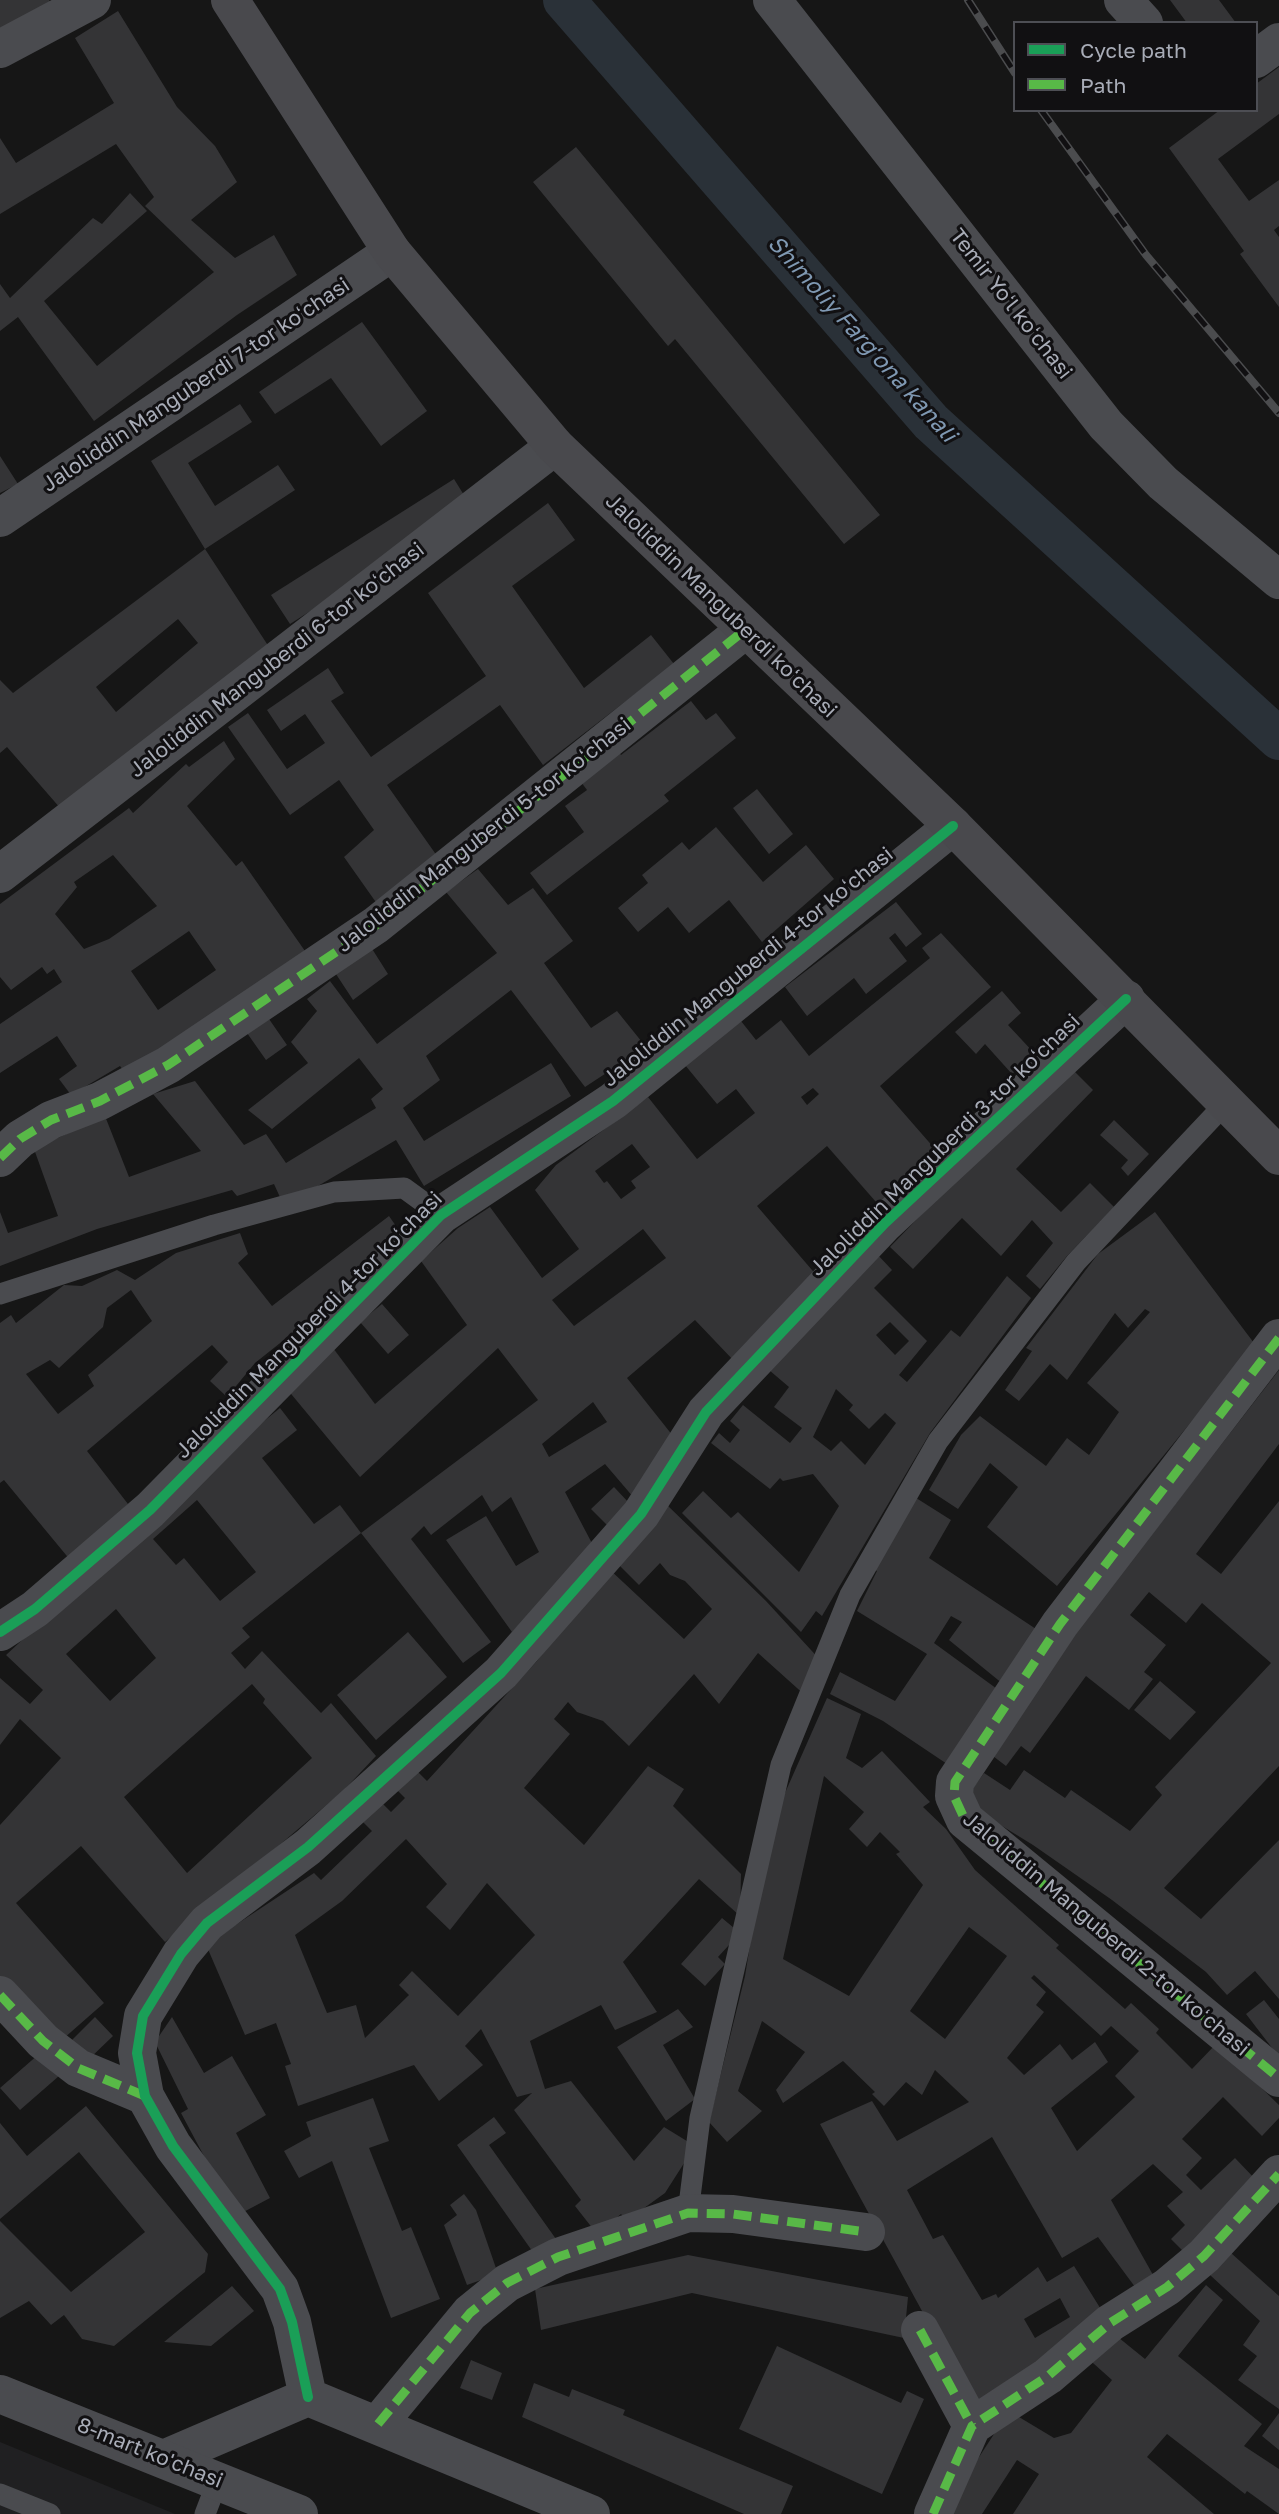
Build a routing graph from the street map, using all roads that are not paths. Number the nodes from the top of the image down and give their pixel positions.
1 (92, 0) edge
2 (230, 0) edge
3 (772, 0) edge
4 (1124, 0) edge
5 (1142, 21) edge
6 (1279, 42) edge
7 (0, 49) edge
8 (1258, 58) edge
9 (392, 252) junction
10 (555, 446) junction
11 (0, 518) edge
12 (1279, 580) edge
13 (746, 629) junction
14 (953, 826) junction
15 (0, 874) edge
16 (1126, 999) junction
17 (1226, 1103) junction
18 (1279, 1156) edge
19 (0, 1158) edge
20 (441, 1214) junction
21 (0, 1294) edge
22 (1279, 1338) edge
23 (0, 1632) edge
24 (0, 1995) edge
25 (1279, 2078) edge
26 (145, 2096) junction
27 (1279, 2174) edge
28 (688, 2214) junction
29 (866, 2232) dead end
30 (920, 2330) dead end
31 (0, 2394) edge
32 (308, 2397) junction
33 (378, 2424) junction
34 (972, 2426) junction
35 (166, 2458) junction
36 (0, 2494) edge
37 (212, 2497) edge
38 (50, 2514) edge
39 (299, 2514) edge
40 (591, 2514) edge
41 (933, 2514) edge

1 - 7 street
2 - 9 main road, Jaloliddin Manguberdi koʻchasi
3 - 12 street, Temir Yoʻl koʻchasi
4 - 5 street
6 - 8 street
9 - 10 main road, Jaloliddin Manguberdi koʻchasi
9 - 11 street, Jaloliddin Manguberdi 7-tor koʻchasi
10 - 13 main road, Jaloliddin Manguberdi koʻchasi
10 - 15 street, Jaloliddin Manguberdi 6-tor koʻchasi
13 - 14 main road, Jaloliddin Manguberdi koʻchasi
13 - 19 street, Jaloliddin Manguberdi 5-tor koʻchasi
14 - 16 main road, Jaloliddin Manguberdi koʻchasi
14 - 20 street, Jaloliddin Manguberdi 4-tor koʻchasi
16 - 17 main road, Jaloliddin Manguberdi koʻchasi
16 - 26 street, Jaloliddin Manguberdi 3-tor koʻchasi
17 - 18 main road, Jaloliddin Manguberdi koʻchasi
17 - 28 lane
20 - 21 lane
20 - 23 street, Jaloliddin Manguberdi 4-tor koʻchasi
22 - 25 street, Jaloliddin Manguberdi 2-tor koʻchasi
24 - 26 street
26 - 32 street, Jaloliddin Manguberdi 3-tor koʻchasi
27 - 34 street
28 - 29 street
28 - 33 street
30 - 34 street
31 - 35 street, 8-mart ko'chasi
32 - 33 street
32 - 35 street
33 - 40 street
34 - 41 street
35 - 37 street, 8-mart ko'chasi
36 - 38 lane
37 - 39 street, 8-mart ko'chasi

